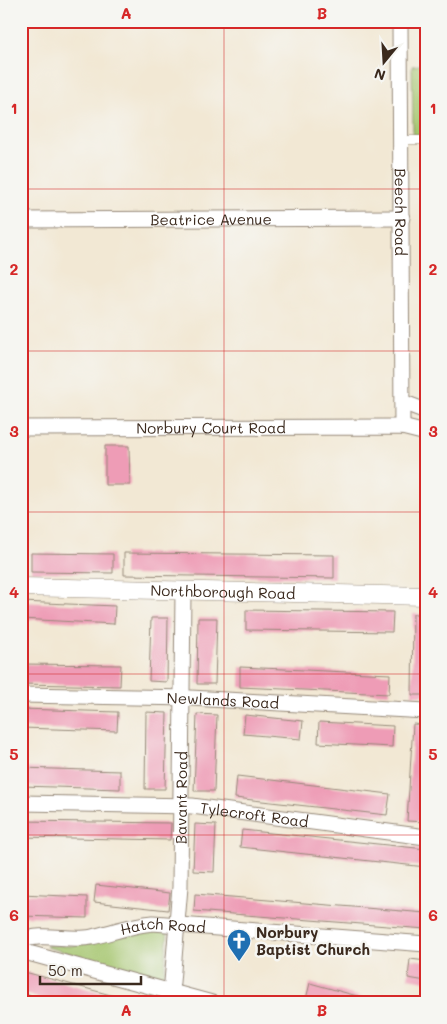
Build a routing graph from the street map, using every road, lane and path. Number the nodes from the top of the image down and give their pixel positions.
1 (400, 21) edge
2 (401, 140) junction
3 (426, 140) edge
4 (402, 218) junction
5 (21, 220) edge
6 (402, 402) junction
7 (426, 411) edge
8 (402, 426) junction
9 (21, 428) edge
10 (426, 432) edge
11 (21, 587) edge
12 (183, 591) junction
13 (426, 596) edge
14 (21, 695) edge
15 (183, 698) junction
16 (426, 711) edge
17 (21, 803) edge
18 (181, 805) junction
19 (426, 837) edge
20 (178, 924) junction
21 (21, 941) edge
22 (426, 944) edge
23 (21, 951) edge
24 (169, 997) edge
25 (212, 1003) edge

1 - 2 street, Beech Road
2 - 3 lane
2 - 4 street, Beech Road
4 - 5 street, Beatrice Avenue
4 - 6 street, Beech Road
6 - 7 street
6 - 8 street
8 - 9 street, Norbury Court Road
8 - 10 street, Norbury Court Road
11 - 12 street, Northborough Road
12 - 13 street, Northborough Road
12 - 15 street, Bavant Road
14 - 15 street, Newlands Road
15 - 16 street, Newlands Road
15 - 18 street, Bavant Road
17 - 18 street, Tylecroft Road
18 - 19 street, Tylecroft Road
18 - 20 street, Bavant Road
20 - 21 street, Hatch Road
20 - 22 street, Hatch Road
20 - 24 street, Bavant Road
23 - 24 street
24 - 25 street

